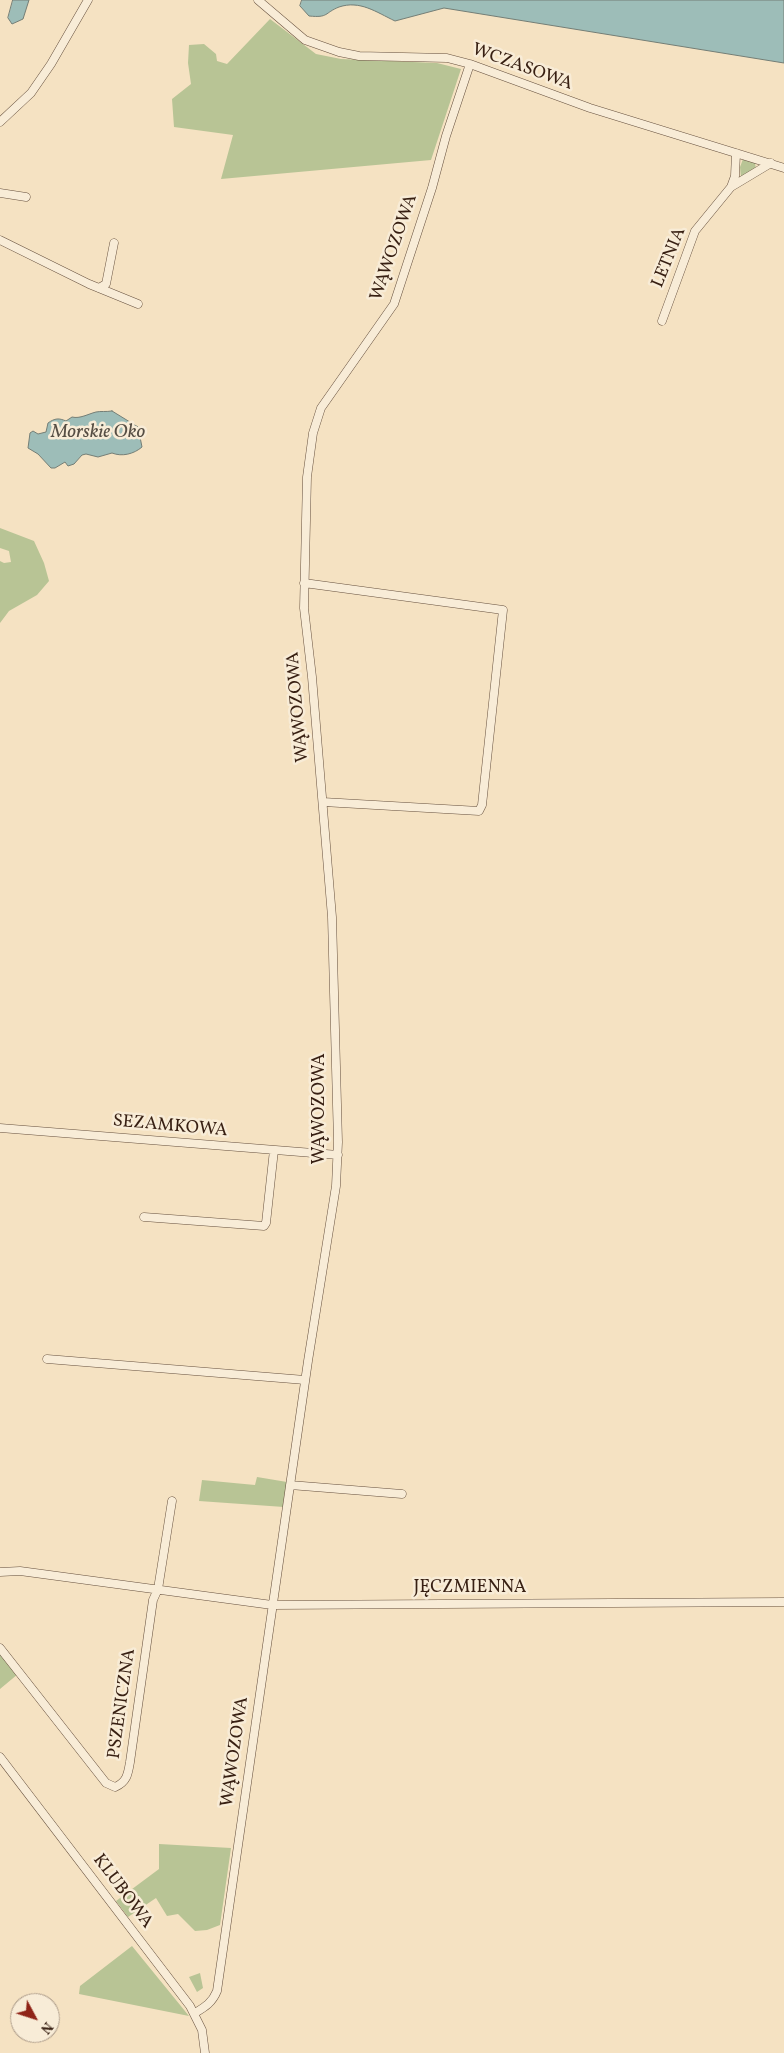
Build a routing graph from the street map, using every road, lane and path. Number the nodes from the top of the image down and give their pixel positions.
1 (88, 0) edge
2 (258, 0) edge
3 (470, 64) junction
4 (0, 122) edge
5 (736, 153) junction
6 (771, 164) junction
7 (784, 168) edge
8 (731, 187) junction
9 (0, 193) edge
10 (26, 197) dead end
11 (0, 240) edge
12 (114, 243) dead end
13 (99, 288) junction
14 (138, 304) dead end
15 (662, 321) dead end
16 (304, 583) junction
17 (323, 802) junction
18 (0, 1128) edge
19 (274, 1150) junction
20 (338, 1155) junction
21 (144, 1218) dead end
22 (47, 1359) dead end
23 (305, 1380) junction
24 (290, 1485) junction
25 (402, 1494) dead end
26 (172, 1501) dead end
27 (0, 1572) edge
28 (158, 1589) junction
29 (784, 1602) edge
30 (272, 1605) junction
31 (0, 1648) edge
32 (0, 1757) edge
33 (195, 2013) junction
34 (205, 2053) edge

1 - 4 street
2 - 3 street, WCZASOWA
3 - 5 street, WCZASOWA
3 - 16 street, WĄWOZOWA
5 - 6 street, WCZASOWA
5 - 8 street, LETNIA
6 - 7 street, WCZASOWA
6 - 8 street, LETNIA
8 - 15 street, LETNIA
9 - 10 street
11 - 13 street
12 - 13 street
13 - 14 street
16 - 17 street, WĄWOZOWA
16 - 17 street
17 - 20 street, WĄWOZOWA
18 - 19 street, SEZAMKOWA
19 - 20 street, SEZAMKOWA
19 - 21 street
20 - 23 street, WĄWOZOWA
22 - 23 street
23 - 24 street, WĄWOZOWA
24 - 25 street
24 - 30 street, WĄWOZOWA
26 - 28 street
27 - 28 street, JĘCZMIENNA
28 - 30 street, JĘCZMIENNA
28 - 31 street, PSZENICZNA
29 - 30 street, JĘCZMIENNA
30 - 33 street, WĄWOZOWA
32 - 33 street, KLUBOWA
33 - 34 street, KLUBOWA

